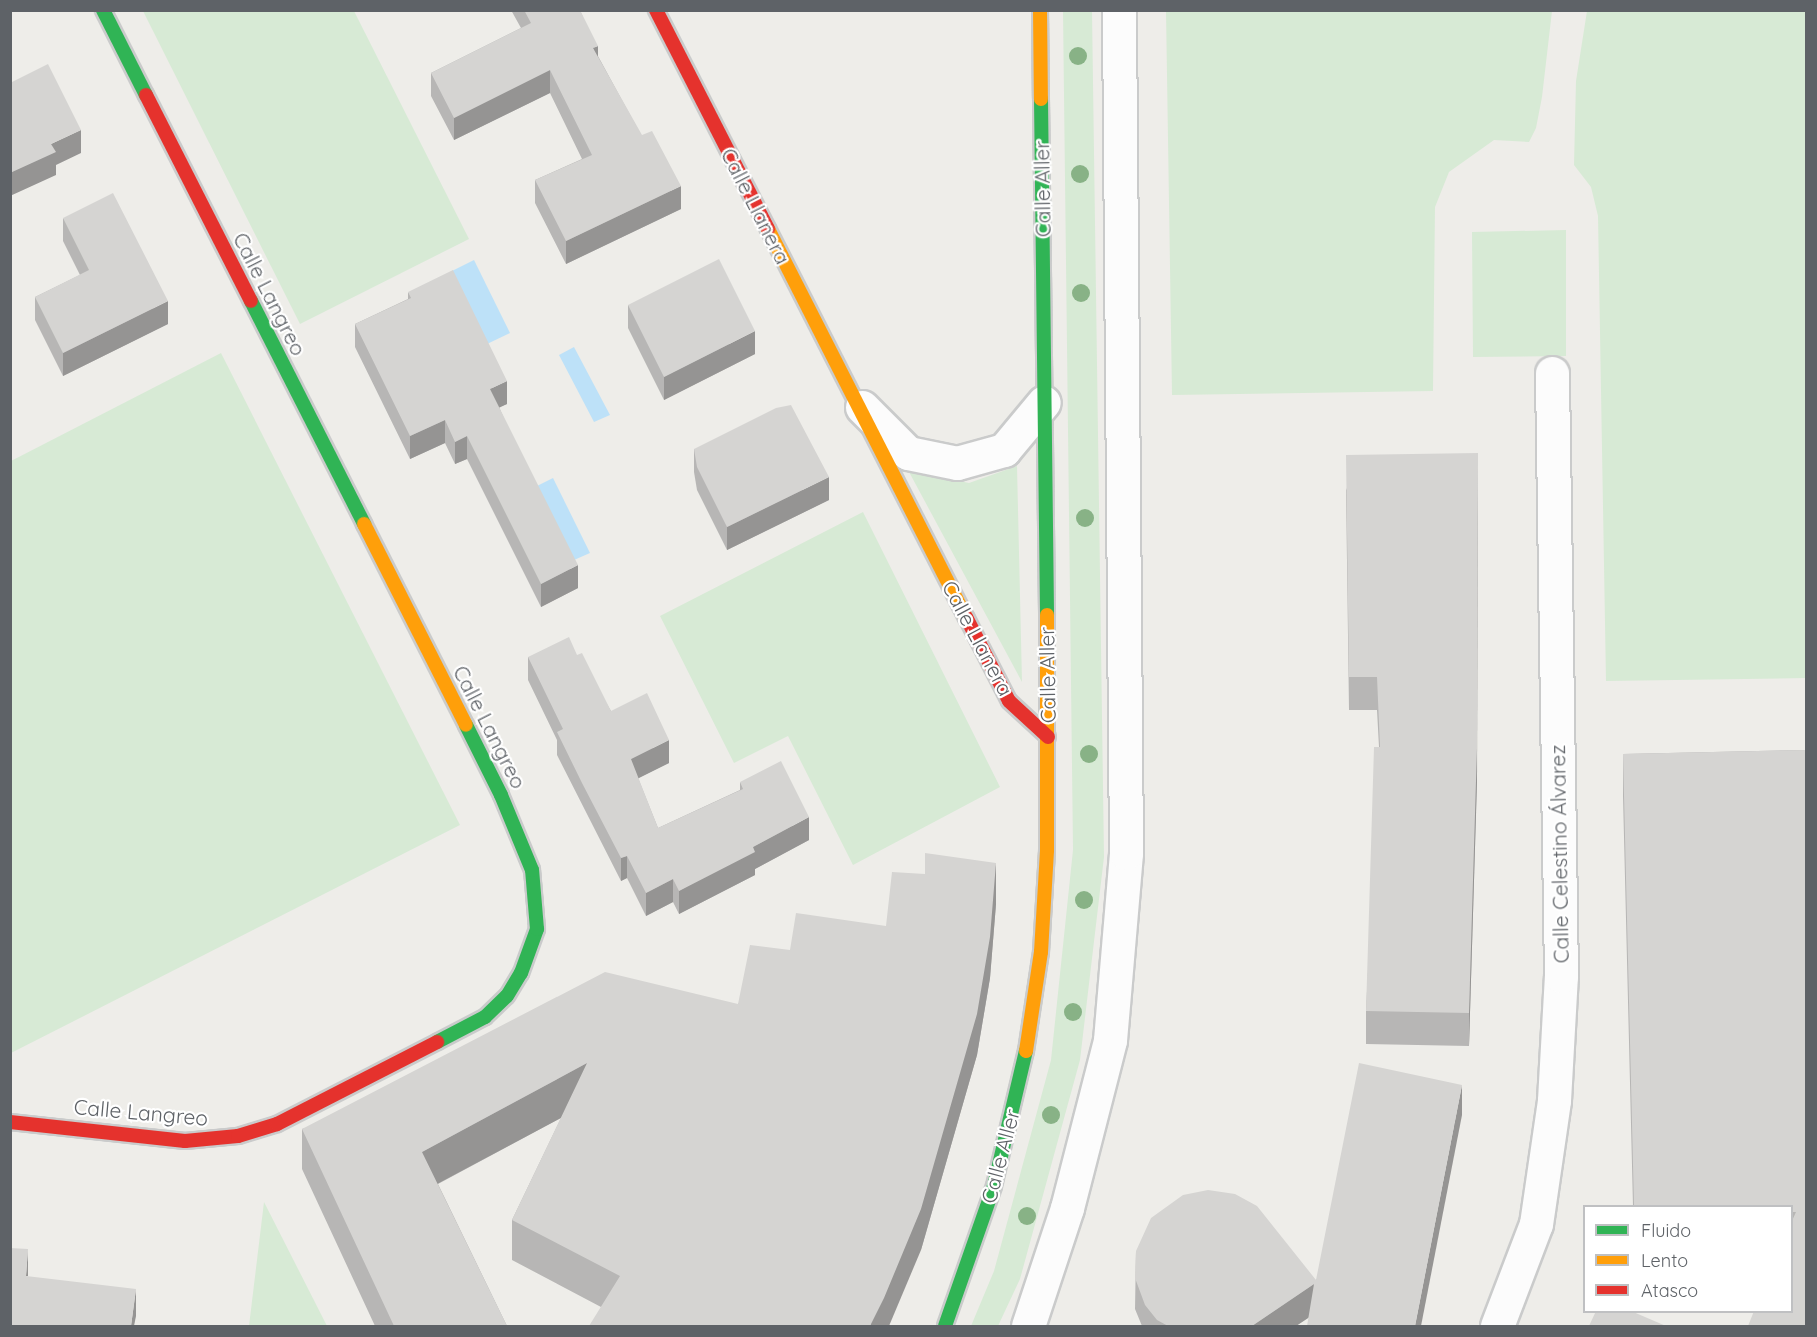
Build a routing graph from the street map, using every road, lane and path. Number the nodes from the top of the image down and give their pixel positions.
1 (103, 10) edge
2 (656, 10) edge
3 (1040, 10) edge
4 (1119, 10) edge
5 (1552, 373) dead end
6 (856, 401) junction
7 (1044, 402) junction
8 (1048, 737) junction
9 (10, 1122) edge
10 (945, 1326) edge
11 (1028, 1326) edge
12 (1497, 1326) edge

1 - 9 street, Calle Langreo
2 - 6 street, Calle Llanera
3 - 7 street, Calle Aller
4 - 11 street
5 - 12 street, Calle Celestino Álvarez
6 - 7 street, Calle Llanera
6 - 8 street, Calle Llanera
7 - 8 street, Calle Aller
8 - 10 street, Calle Aller

